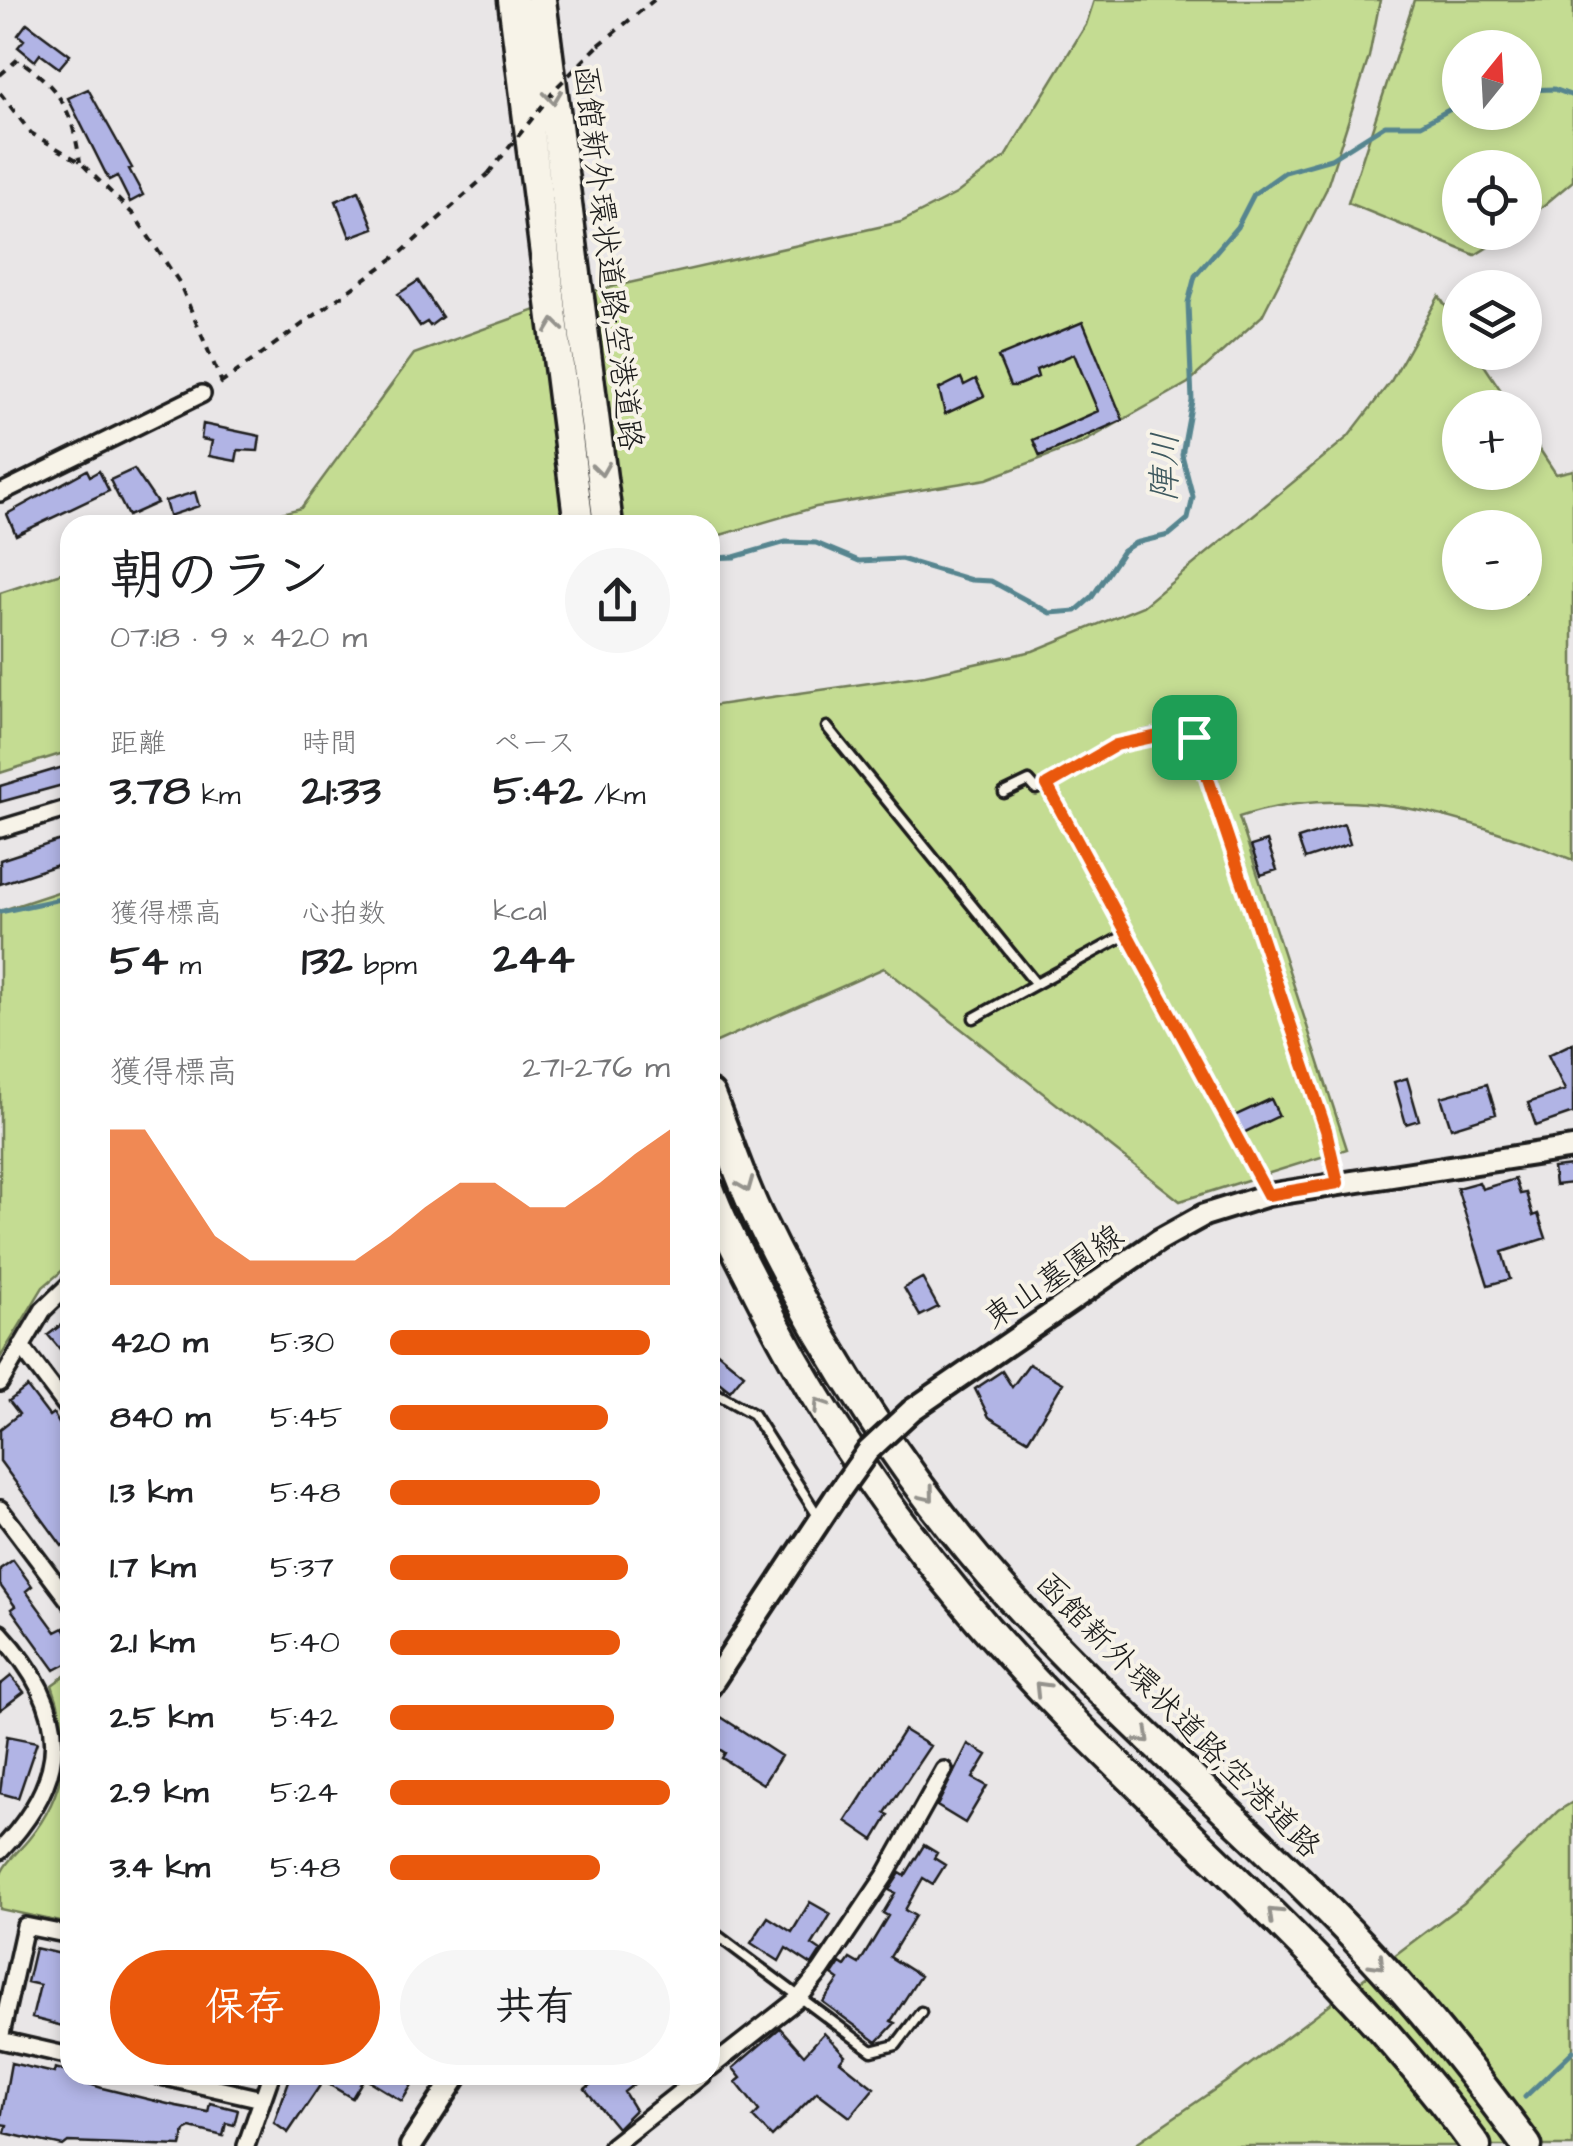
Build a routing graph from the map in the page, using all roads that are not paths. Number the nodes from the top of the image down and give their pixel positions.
1 (513, 0) edge
2 (541, 0) edge
3 (202, 394) road end
4 (0, 493) edge
5 (578, 515) edge
6 (607, 515) edge
7 (827, 726) dead end
8 (1047, 785) junction
9 (1004, 792) dead end
10 (60, 811) edge
11 (0, 829) edge
12 (1127, 934) junction
13 (1036, 984) junction
14 (974, 1018) dead end
15 (720, 1120) edge
16 (1573, 1148) edge
17 (1338, 1183) junction
18 (1268, 1195) junction
19 (720, 1212) edge
20 (60, 1291) edge
21 (21, 1346) junction
22 (0, 1383) edge
23 (720, 1396) edge
24 (60, 1399) edge
25 (0, 1510) edge
26 (820, 1519) junction
27 (60, 1589) edge
28 (0, 1633) edge
29 (720, 1671) edge
30 (944, 1770) dead end
31 (0, 1851) edge
32 (60, 1933) edge
33 (720, 1938) edge
34 (799, 1998) junction
35 (921, 2012) dead end
36 (0, 2040) edge
37 (60, 2054) edge
38 (720, 2060) edge
39 (200, 2085) edge
40 (267, 2085) edge
41 (452, 2085) edge
42 (689, 2085) edge
43 (262, 2099) junction
44 (246, 2146) edge
45 (412, 2146) edge
46 (612, 2146) edge
47 (1476, 2146) edge
48 (1526, 2146) edge

5 -> 1 highway, 函館新外環状道路;空港道路
2 -> 6 highway, 函館新外環状道路;空港道路
3 - 4 street
7 - 13 lane
8 - 9 lane
8 - 12 lane
8 - 17 lane
10 - 11 street
12 - 13 lane
12 - 18 lane
13 - 14 lane
15 -> 48 highway, 函館新外環状道路;空港道路
16 - 17 street, 東山墓園線
17 - 18 street, 東山墓園線
18 - 26 street, 東山墓園線, bridge
47 -> 19 highway
20 - 21 street
21 - 22 street
21 - 24 street
23 - 26 lane
25 - 27 street
26 - 29 street, 東山墓園線
28 - 31 street
30 - 34 street
32 - 36 street
33 - 34 lane
34 - 35 lane
34 - 38 street
36 - 37 street
39 - 43 street
40 - 43 street
41 - 45 street
42 - 46 street
43 - 44 street

